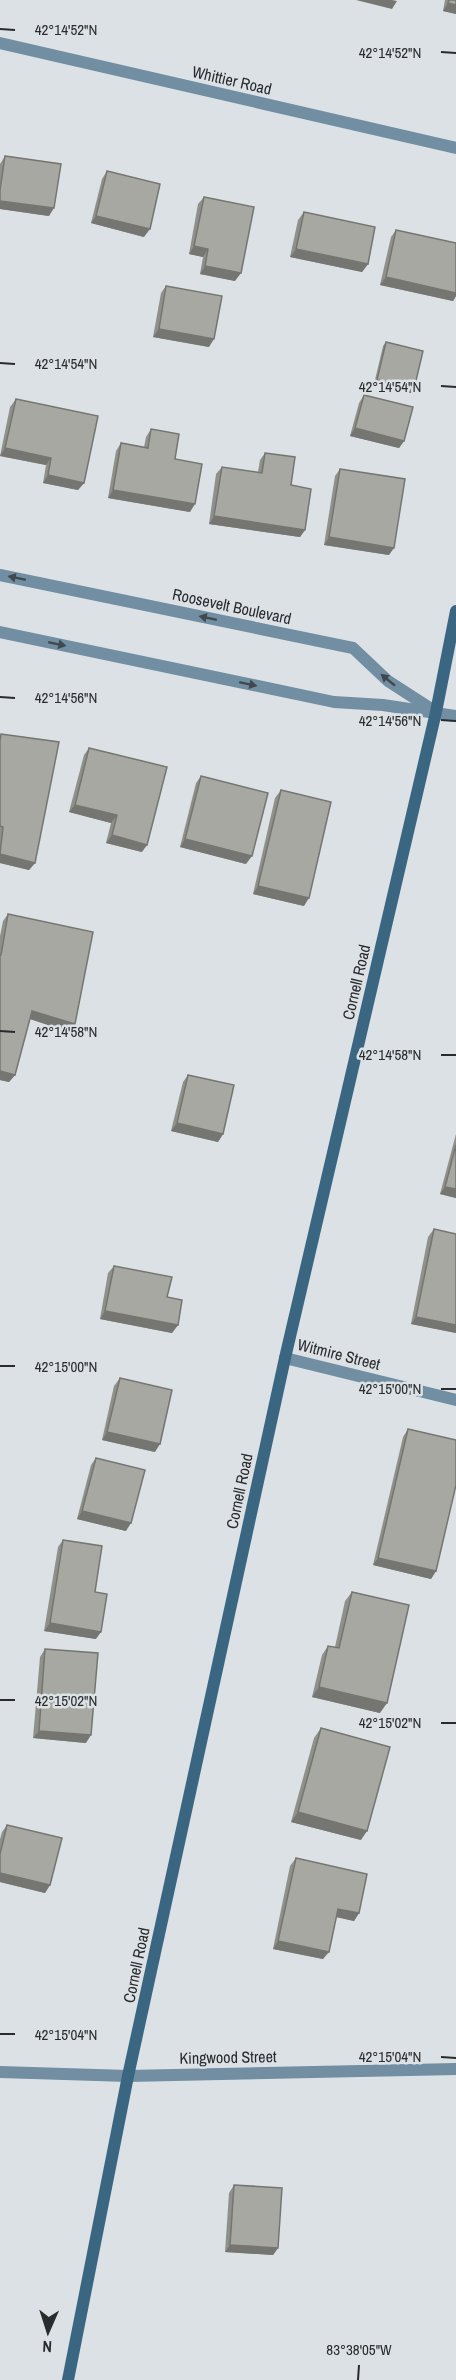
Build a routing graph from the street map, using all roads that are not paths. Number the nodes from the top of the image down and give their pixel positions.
1 (0, 43) edge
2 (456, 148) edge
3 (0, 575) edge
4 (456, 611) edge
5 (0, 632) edge
6 (436, 712) junction
7 (456, 716) edge
8 (285, 1358) junction
9 (456, 1400) edge
10 (456, 2069) edge
11 (0, 2072) edge
12 (128, 2076) junction
13 (68, 2380) edge

1 - 2 street, Whittier Road
6 -> 3 street, Roosevelt Boulevard
4 - 6 street, Cornell Road
5 -> 6 street, Roosevelt Boulevard
6 - 7 street, Roosevelt Boulevard
6 - 8 street, Cornell Road
8 - 9 street, Witmire Street
8 - 12 street, Cornell Road
10 - 12 street, Kingwood Street
11 - 12 street, Kingwood Street
12 - 13 street, Cornell Road

